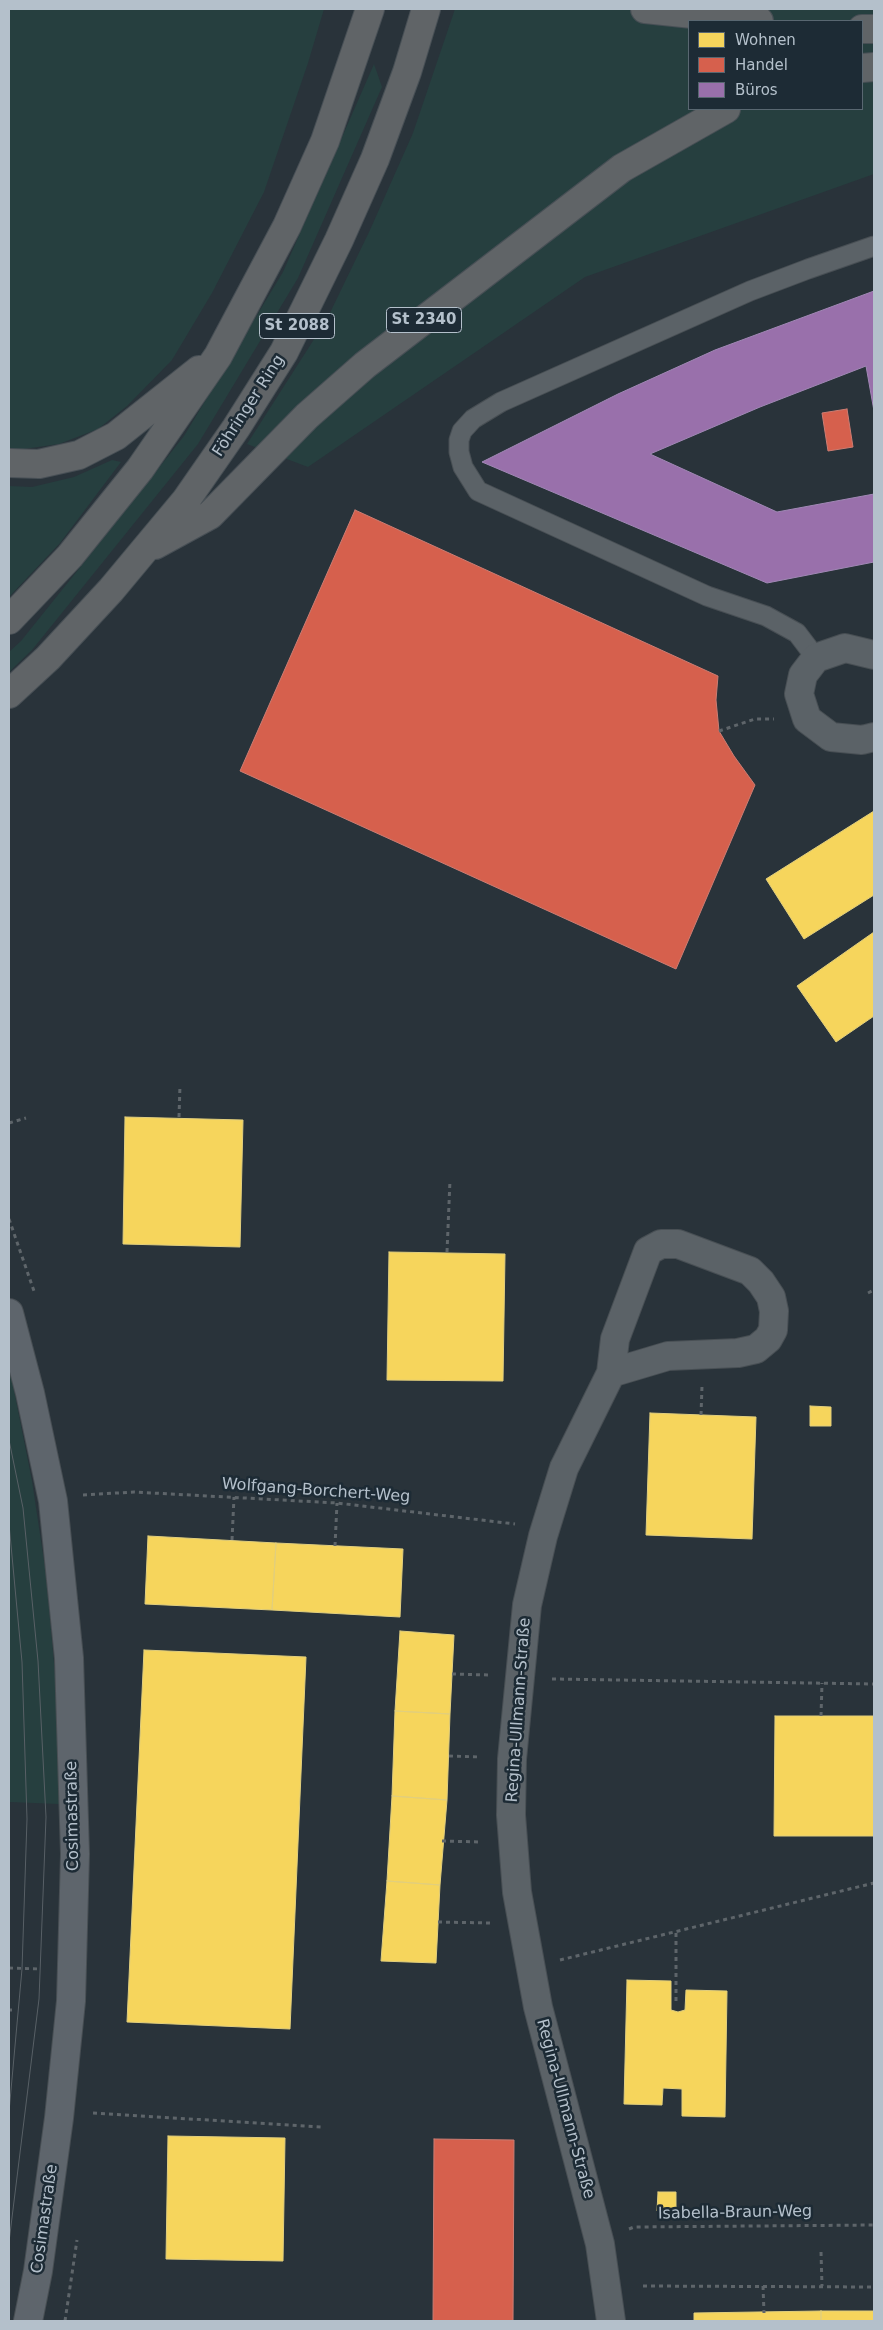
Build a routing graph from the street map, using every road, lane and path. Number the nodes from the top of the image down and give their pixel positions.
1 (370, 9) edge
2 (426, 9) edge
3 (645, 9) edge
4 (750, 20) edge
5 (724, 110) edge
6 (874, 246) edge
7 (218, 356) junction
8 (9, 463) edge
9 (141, 554) junction
10 (9, 620) edge
11 (874, 655) edge
12 (816, 658) junction
13 (9, 694) edge
14 (755, 719) dead end
15 (719, 731) dead end
16 (874, 737) edge
17 (180, 1085) dead end
18 (179, 1117) dead end
19 (26, 1118) dead end
20 (9, 1123) edge
21 (450, 1180) dead end
22 (447, 1252) dead end
23 (874, 1290) edge
24 (868, 1292) dead end
25 (9, 1313) edge
26 (611, 1373) junction
27 (702, 1385) dead end
28 (701, 1415) dead end
29 (83, 1495) dead end
30 (234, 1498) junction
31 (337, 1503) junction
32 (543, 1536) junction
33 (232, 1540) dead end
34 (335, 1546) dead end
35 (452, 1674) dead end
36 (483, 1674) dead end
37 (521, 1677) junction
38 (822, 1683) junction
39 (874, 1684) edge
40 (822, 1716) dead end
41 (449, 1756) dead end
42 (477, 1757) dead end
43 (442, 1842) dead end
44 (478, 1842) dead end
45 (874, 1882) edge
46 (438, 1922) dead end
47 (486, 1923) dead end
48 (676, 1931) junction
49 (531, 1968) junction
50 (676, 2001) dead end
51 (92, 2113) dead end
52 (321, 2126) dead end
53 (874, 2225) edge
54 (600, 2244) junction
55 (822, 2252) dead end
56 (644, 2286) dead end
57 (763, 2286) junction
58 (822, 2286) junction
59 (874, 2287) edge
60 (764, 2312) dead end
61 (28, 2321) edge
62 (611, 2321) edge

1 - 7 highway, St 2088
2 - 9 highway, Föhringer Ring / St 2088
3 - 4 highway
5 - 9 highway, St 2340
6 - 12 lane
7 - 8 highway
7 - 10 highway, St 2088
9 - 13 highway, Föhringer Ring / St 2088
11 - 12 street
12 - 16 street
14 - 15 path
17 - 18 path
19 - 20 path
21 - 22 path
23 - 24 path
25 - 61 main road, Cosimastraße
26 - 26 street, Regina-Ullmann-Straße
26 - 32 street, Regina-Ullmann-Straße
27 - 28 path
29 - 30 path, Wolfgang-Borchert-Weg
30 - 31 path, Wolfgang-Borchert-Weg
30 - 33 path
31 - 32 path, Wolfgang-Borchert-Weg
31 - 34 path
32 - 37 street, Regina-Ullmann-Straße
35 - 36 path
37 - 38 path
37 - 49 street, Regina-Ullmann-Straße
38 - 39 path
38 - 40 path
41 - 42 path
43 - 44 path
45 - 48 path
46 - 47 path
48 - 49 path
48 - 50 path
49 - 54 street, Regina-Ullmann-Straße
51 - 52 path
53 - 54 path, Isabella-Braun-Weg
54 - 62 street, Regina-Ullmann-Straße
55 - 58 path
56 - 57 path
57 - 58 path
57 - 60 path
58 - 59 path

